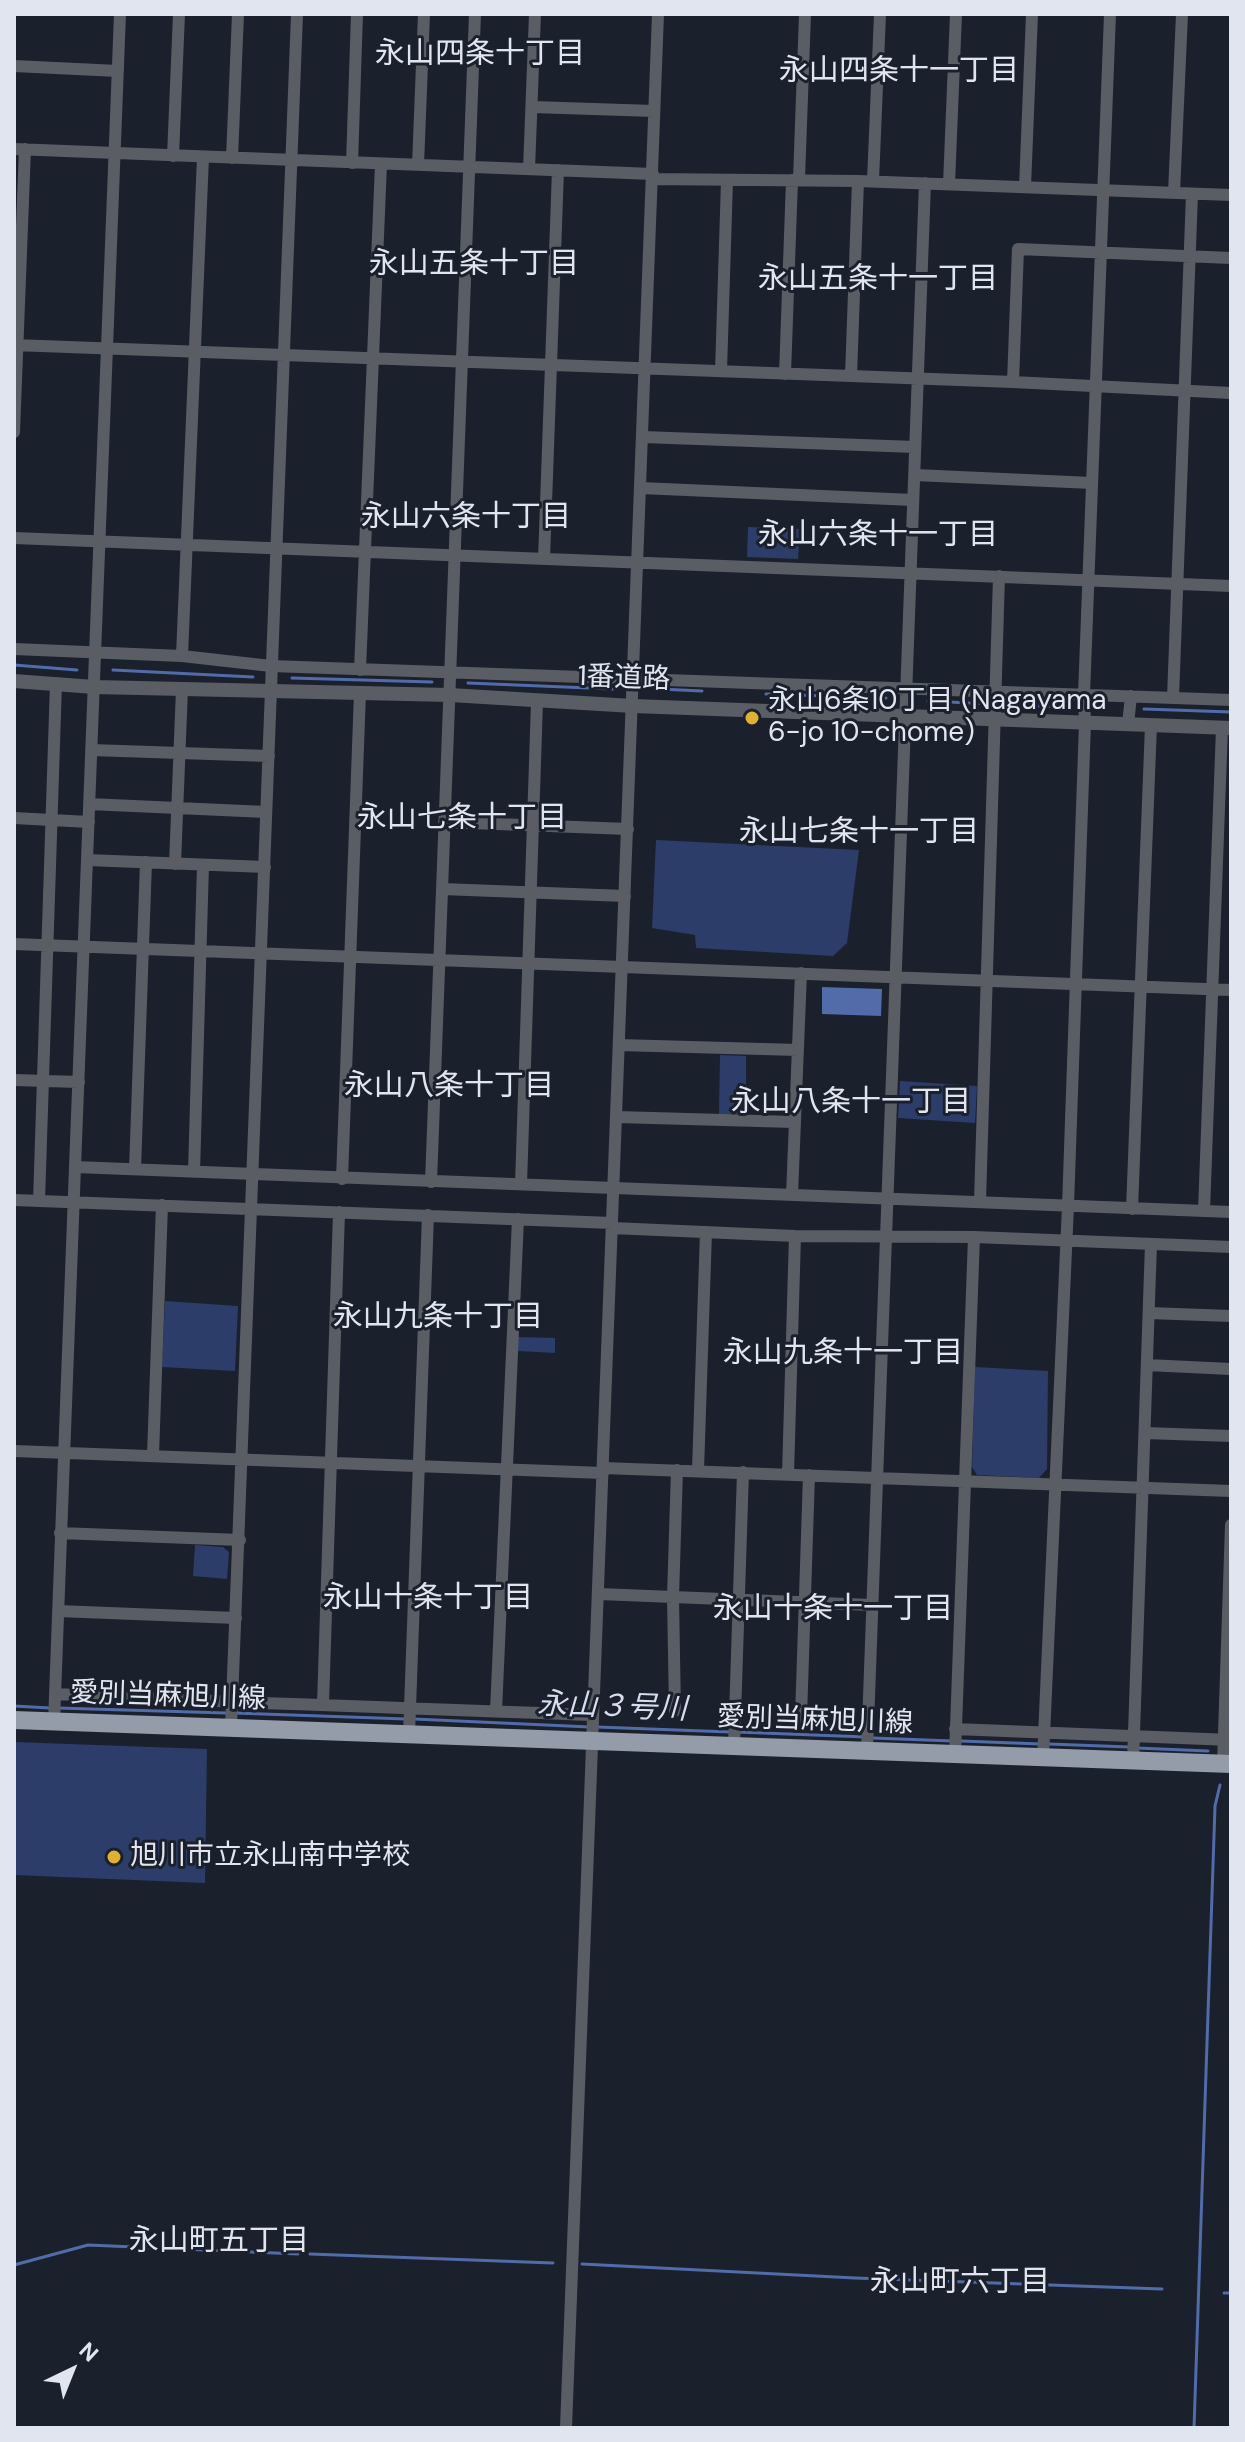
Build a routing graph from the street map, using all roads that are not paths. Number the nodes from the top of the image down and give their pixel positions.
1 (120, 14) edge
2 (179, 14) edge
3 (238, 14) edge
4 (297, 14) edge
5 (357, 14) edge
6 (424, 14) edge
7 (475, 14) edge
8 (535, 14) edge
9 (658, 14) edge
10 (805, 14) edge
11 (880, 14) edge
12 (956, 14) edge
13 (1032, 14) edge
14 (1110, 14) edge
15 (1182, 14) edge
16 (14, 66) edge
17 (118, 71) junction
18 (532, 107) junction
19 (654, 111) junction
20 (19, 149) edge
21 (115, 154) junction
22 (173, 156) junction
23 (203, 157) junction
24 (232, 158) junction
25 (292, 160) junction
26 (352, 163) junction
27 (381, 164) junction
28 (418, 165) junction
29 (469, 167) junction
30 (529, 169) junction
31 (558, 170) junction
32 (653, 176) junction
33 (796, 180) junction
34 (727, 181) junction
35 (858, 181) junction
36 (873, 181) junction
37 (925, 183) junction
38 (949, 184) junction
39 (1025, 187) junction
40 (1102, 190) junction
41 (1174, 193) junction
42 (1192, 194) junction
43 (1231, 195) edge
44 (1101, 252) junction
45 (1190, 257) junction
46 (1231, 258) edge
47 (16, 345) edge
48 (107, 349) junction
49 (195, 352) junction
50 (285, 355) junction
51 (373, 358) junction
52 (462, 362) junction
53 (551, 365) junction
54 (646, 369) junction
55 (721, 371) junction
56 (785, 374) junction
57 (851, 376) junction
58 (917, 379) junction
59 (1013, 382) junction
60 (1095, 387) junction
61 (1184, 392) junction
62 (1231, 393) edge
63 (14, 432) edge
64 (643, 437) junction
65 (915, 447) junction
66 (915, 475) junction
67 (1092, 483) junction
68 (641, 488) junction
69 (913, 500) junction
70 (14, 538) edge
71 (99, 542) junction
72 (187, 546) junction
73 (277, 549) junction
74 (365, 553) junction
75 (454, 555) junction
76 (544, 559) junction
77 (638, 563) junction
78 (911, 573) junction
79 (999, 576) junction
80 (1089, 579) junction
81 (1177, 583) junction
82 (1231, 586) edge
83 (14, 649) edge
84 (94, 653) junction
85 (182, 656) junction
86 (271, 666) junction
87 (360, 670) junction
88 (450, 671) junction
89 (634, 679) junction
90 (14, 681) edge
91 (56, 683) junction
92 (94, 687) junction
93 (182, 689) junction
94 (906, 689) junction
95 (271, 692) junction
96 (360, 693) junction
97 (450, 695) junction
98 (1084, 695) junction
99 (1131, 696) junction
100 (1173, 698) junction
101 (1231, 700) edge
102 (537, 702) junction
103 (994, 704) junction
104 (633, 706) junction
105 (905, 716) junction
106 (1085, 723) junction
107 (1128, 724) junction
108 (1151, 725) junction
109 (1226, 728) edge
110 (91, 750) junction
111 (180, 754) junction
112 (269, 756) junction
113 (89, 804) junction
114 (178, 808) junction
115 (266, 812) junction
116 (14, 818) edge
117 (53, 820) junction
118 (89, 822) junction
119 (444, 822) junction
120 (533, 826) junction
121 (628, 829) junction
122 (87, 860) junction
123 (146, 862) junction
124 (175, 864) junction
125 (203, 865) junction
126 (265, 867) junction
127 (442, 889) junction
128 (530, 892) junction
129 (625, 896) junction
130 (14, 944) edge
131 (49, 945) junction
132 (84, 946) junction
133 (144, 948) junction
134 (202, 950) junction
135 (261, 952) junction
136 (349, 956) junction
137 (441, 958) junction
138 (527, 962) junction
139 (622, 966) junction
140 (801, 973) junction
141 (896, 977) junction
142 (988, 981) junction
143 (1076, 983) junction
144 (1141, 986) junction
145 (1211, 989) junction
146 (1231, 990) edge
147 (619, 1045) junction
148 (798, 1050) junction
149 (14, 1080) edge
150 (44, 1081) junction
151 (79, 1082) junction
152 (617, 1117) junction
153 (794, 1122) junction
154 (75, 1167) junction
155 (135, 1169) junction
156 (194, 1172) junction
157 (253, 1175) junction
158 (342, 1179) junction
159 (431, 1182) junction
160 (521, 1184) junction
161 (613, 1189) junction
162 (792, 1195) junction
163 (887, 1199) junction
164 (14, 1200) edge
165 (39, 1201) junction
166 (980, 1202) junction
167 (73, 1203) junction
168 (162, 1205) junction
169 (1068, 1206) junction
170 (251, 1209) junction
171 (1132, 1209) junction
172 (1204, 1211) junction
173 (339, 1212) junction
174 (1231, 1212) edge
175 (428, 1215) junction
176 (518, 1219) junction
177 (612, 1226) junction
178 (706, 1232) junction
179 (885, 1235) junction
180 (795, 1236) junction
181 (974, 1237) junction
182 (1064, 1241) junction
183 (1151, 1244) junction
184 (1231, 1247) edge
185 (1149, 1313) junction
186 (1231, 1316) edge
187 (1147, 1365) junction
188 (1231, 1369) edge
189 (1145, 1433) junction
190 (1231, 1436) edge
191 (14, 1451) edge
192 (65, 1453) junction
193 (153, 1455) junction
194 (242, 1460) junction
195 (330, 1463) junction
196 (420, 1466) junction
197 (507, 1470) junction
198 (603, 1470) junction
199 (677, 1470) junction
200 (698, 1470) junction
201 (743, 1472) junction
202 (788, 1474) junction
203 (809, 1475) junction
204 (876, 1478) junction
205 (966, 1481) junction
206 (1055, 1484) junction
207 (1143, 1487) junction
208 (1231, 1491) edge
209 (1231, 1525) edge
210 (60, 1533) junction
211 (240, 1540) junction
212 (599, 1594) junction
213 (673, 1597) junction
214 (739, 1600) junction
215 (803, 1604) junction
216 (871, 1605) junction
217 (58, 1611) junction
218 (236, 1618) junction
219 (323, 1704) junction
220 (55, 1708) junction
221 (496, 1711) junction
222 (675, 1711) dead end
223 (231, 1715) junction
224 (593, 1715) junction
225 (801, 1717) dead end
226 (14, 1720) edge
227 (410, 1720) junction
228 (734, 1736) junction
229 (1227, 1740) edge
230 (592, 1741) junction
231 (868, 1742) junction
232 (955, 1742) junction
233 (1045, 1745) junction
234 (1133, 1749) junction
235 (1227, 1764) edge
236 (566, 2428) edge

1 - 17 street
2 - 22 street
3 - 24 street
4 - 25 street
5 - 26 street
6 - 28 street
7 - 29 street
8 - 18 street
9 - 19 street
10 - 33 street
11 - 36 street
12 - 38 street
13 - 39 street
14 - 40 street
15 - 41 street
16 - 17 street
17 - 21 street
18 - 19 street
18 - 30 street
19 - 32 street
20 - 21 street
20 - 47 street
21 - 22 street
21 - 48 street
22 - 23 street
23 - 24 street
23 - 49 street
24 - 25 street
25 - 26 street
25 - 50 street
26 - 27 street
27 - 28 street
27 - 51 street
28 - 29 street
29 - 30 street
29 - 52 street
30 - 31 street
31 - 32 street
31 - 53 street
32 - 34 street
32 - 54 street
33 - 34 street
33 - 35 street
33 - 56 street
34 - 55 street
35 - 36 street
35 - 57 street
36 - 37 street
37 - 38 street
37 - 58 street
38 - 39 street
39 - 40 street
40 - 41 street
40 - 44 street
41 - 42 street
42 - 43 street
42 - 45 street
44 - 45 street
44 - 59 street
44 - 60 street
45 - 46 street
45 - 61 street
47 - 48 street
47 - 63 street
48 - 49 street
48 - 71 street
49 - 50 street
49 - 72 street
50 - 51 street
50 - 73 street
51 - 52 street
51 - 74 street
52 - 53 street
52 - 75 street
53 - 54 street
53 - 76 street
54 - 55 street
54 - 64 street
55 - 56 street
56 - 57 street
57 - 58 street
58 - 59 street
58 - 65 street
59 - 60 street
60 - 61 street
60 - 67 street
61 - 62 street
61 - 81 street
64 - 65 street
64 - 68 street
65 - 66 street
66 - 67 street
66 - 69 street
67 - 80 street
68 - 69 street
68 - 77 street
69 - 78 street
70 - 71 street
71 - 72 street
71 - 84 street
72 - 73 street
72 - 85 street
73 - 74 street
73 - 86 street
74 - 75 street
74 - 87 street
75 - 76 street
75 - 88 street
76 - 77 street
77 - 78 street
77 - 89 street
78 - 79 street
78 - 94 street
79 - 80 street
79 - 103 street
80 - 81 street
80 - 98 street
81 - 82 street
81 - 100 street
83 - 84 street
84 - 85 street
84 - 92 street
85 - 86 street
86 - 87 street
86 - 95 street
87 - 88 street
88 - 89 street
88 - 97 street
89 - 94 street
89 - 104 street
90 - 91 street, 1番道路
91 - 92 street, 1番道路
91 - 117 street
92 - 93 street, 1番道路
92 - 110 street
93 - 95 street, 1番道路
93 - 111 street
94 - 103 street
94 - 105 street
95 - 96 street, 1番道路
95 - 112 street
96 - 97 street, 1番道路
96 - 136 street
97 - 102 street, 1番道路
97 - 119 street
98 - 99 street
98 - 103 street
98 - 106 street
99 - 100 street
99 - 107 street
100 - 101 street
102 - 104 street, 1番道路
102 - 120 street
103 - 105 street, 1番道路
103 - 106 street, 1番道路
103 - 142 street
104 - 105 street, 1番道路
104 - 121 street
105 - 141 street
106 - 107 street, 1番道路
106 - 143 street
107 - 108 street, 1番道路
108 - 109 street, 1番道路
108 - 144 street
109 - 145 street
110 - 111 street
110 - 113 street
111 - 112 street
111 - 114 street
112 - 115 street
113 - 114 street
113 - 118 street
114 - 115 street
114 - 124 street
115 - 126 street
116 - 117 street
117 - 118 street
117 - 131 street
118 - 122 street
119 - 120 street
119 - 127 street
120 - 121 street
120 - 128 street
121 - 129 street
122 - 123 street
122 - 132 street
123 - 124 street
123 - 133 street
124 - 125 street
125 - 126 street
125 - 134 street
126 - 135 street
127 - 128 street
127 - 137 street
128 - 129 street
128 - 138 street
129 - 139 street
130 - 131 street
131 - 132 street
131 - 150 street
132 - 133 street
132 - 151 street
133 - 134 street
133 - 155 street
134 - 135 street
134 - 156 street
135 - 136 street
135 - 157 street
136 - 137 street
136 - 158 street
137 - 138 street
137 - 159 street
138 - 139 street
138 - 160 street
139 - 140 street
139 - 147 street
140 - 141 street
140 - 148 street
141 - 142 street
141 - 163 street
142 - 143 street
142 - 166 street
143 - 144 street
143 - 169 street
144 - 145 street
144 - 171 street
145 - 146 street
145 - 172 street
147 - 148 street
147 - 152 street
148 - 153 street
149 - 150 street
150 - 151 street
150 - 165 street
151 - 154 street
152 - 153 street
152 - 161 street
153 - 162 street
154 - 155 street
154 - 167 street
155 - 156 street
156 - 157 street
157 - 158 street
157 - 170 street
158 - 159 street
159 - 160 street
160 - 161 street
161 - 162 street
161 - 177 street
162 - 163 street
163 - 166 street
163 - 179 street
164 - 165 street
165 - 167 street
166 - 169 street
167 - 168 street
167 - 192 street
168 - 170 street
168 - 193 street
169 - 171 street
169 - 182 street
170 - 173 street
170 - 194 street
171 - 172 street
172 - 174 street
173 - 175 street
173 - 195 street
175 - 176 street
175 - 196 street
176 - 177 street
176 - 197 street
177 - 178 street
177 - 198 street
178 - 180 street
178 - 200 street
179 - 180 street
179 - 181 street
179 - 204 street
180 - 202 street
181 - 182 street
181 - 205 street
182 - 183 street
182 - 206 street
183 - 184 street
183 - 185 street
185 - 186 street
185 - 187 street
187 - 188 street
187 - 189 street
189 - 190 street
189 - 207 street
191 - 192 street
192 - 193 street
192 - 210 street
193 - 194 street
194 - 195 street
194 - 211 street
195 - 196 street
195 - 219 street
196 - 197 street
196 - 227 street
197 - 198 street
197 - 221 street
198 - 199 street
198 - 212 street
199 - 200 street
199 - 213 street
200 - 201 street
201 - 202 street
201 - 214 street
202 - 203 street
203 - 204 street
203 - 215 street
204 - 205 street
204 - 216 street
205 - 206 street
205 - 232 street
206 - 207 street
206 - 233 street
207 - 208 street
207 - 234 street
209 - 229 street
210 - 211 street
210 - 217 street
211 - 218 street
212 - 213 street
212 - 224 street
213 - 214 street
213 - 222 street
214 - 215 street
214 - 228 street
215 - 216 street
215 - 225 street
216 - 231 street
217 - 218 street
217 - 220 street
218 - 223 street
219 - 223 street
219 - 227 street
220 - 223 main road, 愛別当麻旭川線
220 - 223 street
220 - 226 main road, 愛別当麻旭川線
221 - 224 street
221 - 227 street
223 - 227 main road, 愛別当麻旭川線
224 - 230 street
227 - 230 main road, 愛別当麻旭川線
228 - 230 main road, 愛別当麻旭川線
228 - 231 main road, 愛別当麻旭川線
229 - 234 street
229 - 235 street
230 - 236 street
231 - 232 main road, 愛別当麻旭川線
232 - 233 main road, 愛別当麻旭川線
232 - 233 street
233 - 234 main road, 愛別当麻旭川線
233 - 234 street
234 - 235 main road, 愛別当麻旭川線

